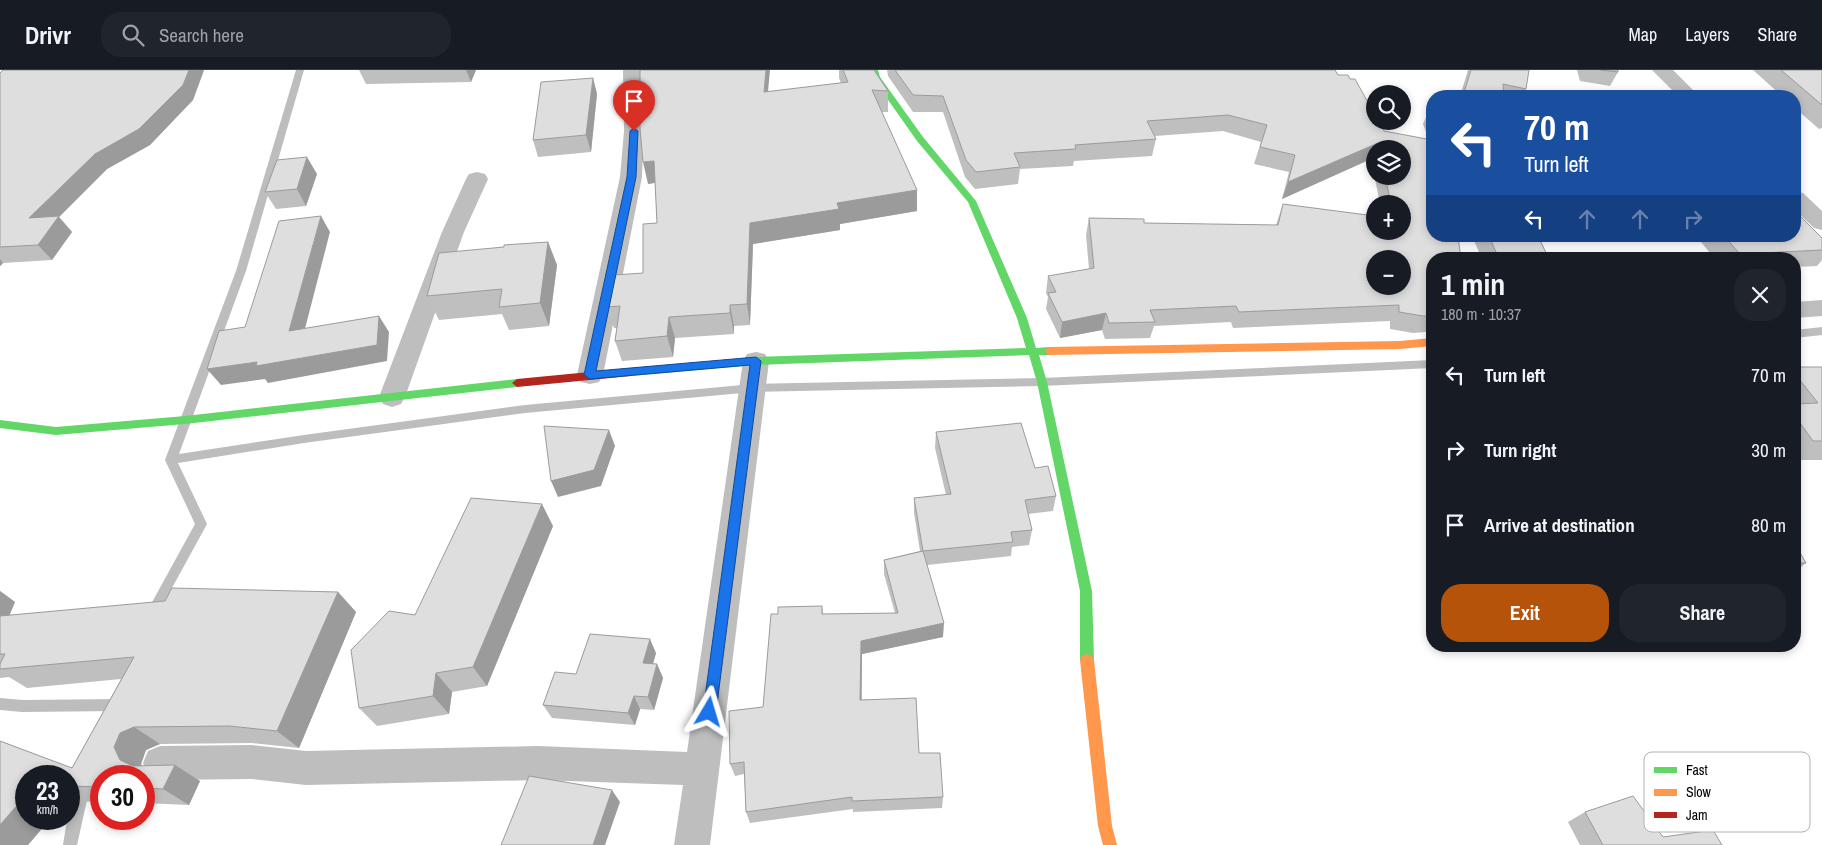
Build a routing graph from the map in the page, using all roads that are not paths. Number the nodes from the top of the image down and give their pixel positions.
1 (633, 70) edge
2 (874, 70) edge
3 (1662, 70) edge
4 (1683, 90) edge
5 (477, 179) dead end
6 (1801, 204) edge
7 (1822, 223) edge
8 (1822, 308) edge
9 (1801, 310) edge
10 (1426, 342) edge
11 (1034, 352) junction
12 (756, 361) junction
13 (590, 375) junction
14 (392, 397) junction
15 (0, 424) edge
16 (160, 764) edge
17 (702, 769) junction
18 (692, 845) edge
19 (1110, 845) edge

1 - 13 street
2 - 11 street
3 - 4 street
5 - 14 street
6 - 7 street
8 - 9 street
10 - 11 street
11 - 12 street
11 - 19 street
12 - 13 street
12 - 17 street
13 - 14 street
14 - 15 street
16 - 17 street
17 - 18 street

